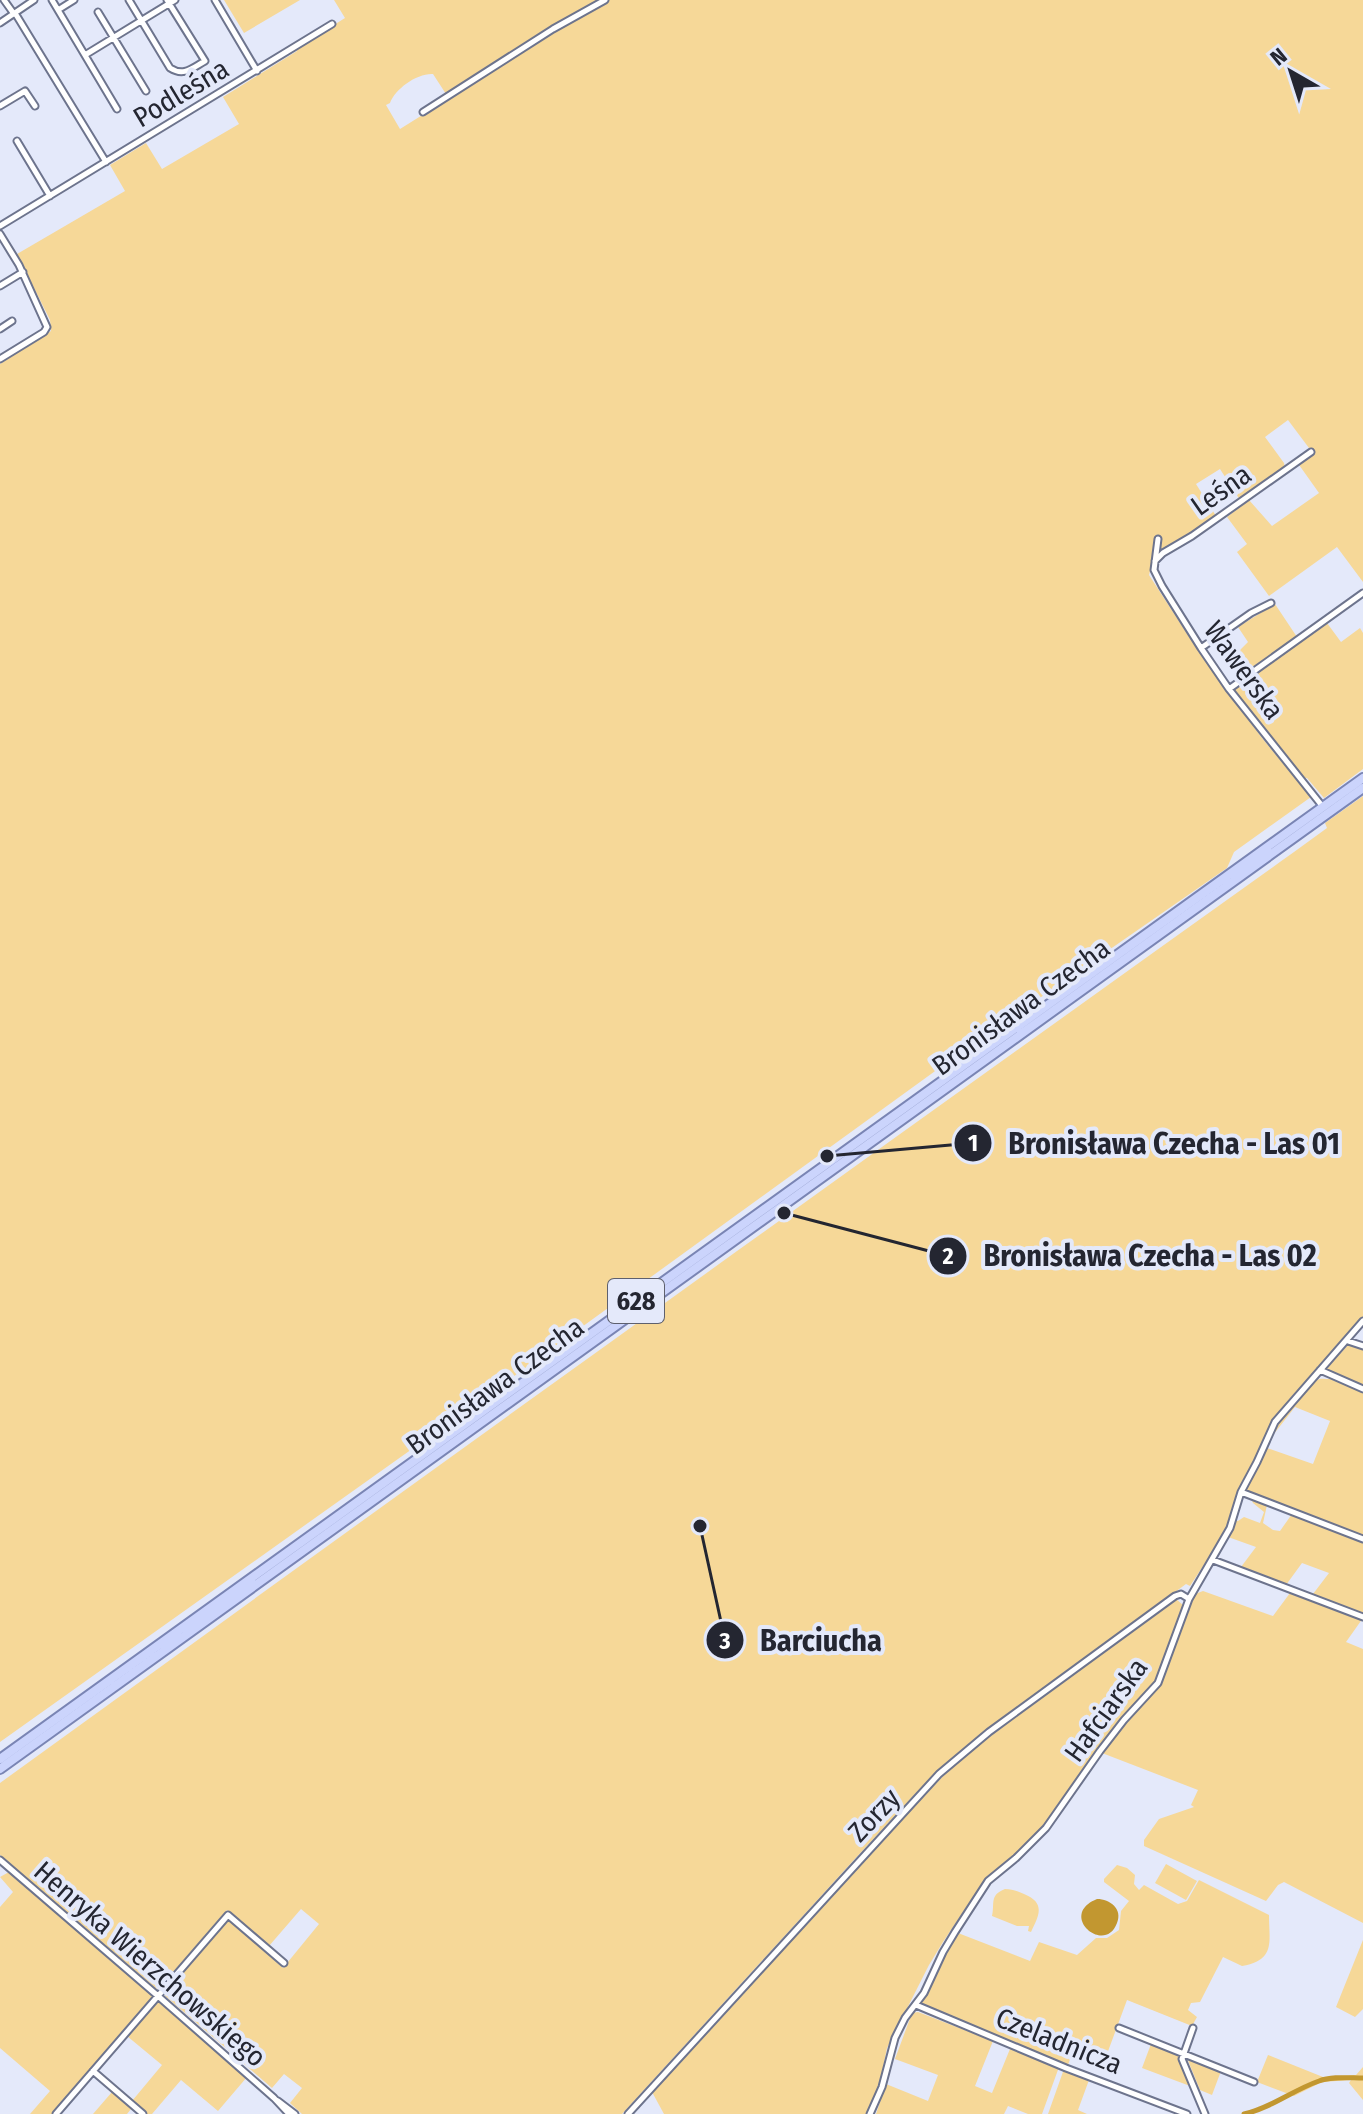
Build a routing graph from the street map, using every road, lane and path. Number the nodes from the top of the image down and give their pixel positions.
1 (4, 0) edge
2 (34, 0) edge
3 (52, 0) edge
4 (74, 0) edge
5 (129, 0) edge
6 (215, 0) edge
7 (605, 0) edge
8 (170, 1) edge
9 (58, 10) junction
10 (98, 12) dead end
11 (14, 13) junction
12 (141, 20) junction
13 (0, 23) edge
14 (332, 24) dead end
15 (113, 38) junction
16 (85, 55) junction
17 (257, 71) junction
18 (146, 91) dead end
19 (0, 106) edge
20 (35, 106) dead end
21 (117, 109) dead end
22 (423, 112) dead end
23 (17, 141) dead end
24 (106, 162) junction
25 (50, 196) junction
26 (0, 226) edge
27 (0, 234) edge
28 (23, 272) junction
29 (0, 286) edge
30 (12, 321) dead end
31 (0, 329) edge
32 (0, 347) edge
33 (3, 358) edge
34 (1311, 452) dead end
35 (1158, 539) dead end
36 (1154, 561) junction
37 (1363, 593) edge
38 (1271, 603) dead end
39 (1201, 648) junction
40 (1229, 689) junction
41 (1363, 778) edge
42 (1363, 788) edge
43 (1326, 810) junction
44 (1363, 1321) edge
45 (1348, 1341) junction
46 (1363, 1346) edge
47 (1319, 1370) junction
48 (1363, 1389) edge
49 (1241, 1492) junction
50 (1363, 1539) edge
51 (1213, 1560) junction
52 (1189, 1599) junction
53 (1363, 1617) edge
54 (0, 1759) edge
55 (0, 1769) edge
56 (0, 1860) edge
57 (7, 1866) junction
58 (0, 1871) edge
59 (284, 1963) dead end
60 (158, 1996) junction
61 (916, 2005) junction
62 (1119, 2028) dead end
63 (1193, 2028) dead end
64 (1183, 2054) junction
65 (93, 2071) junction
66 (1254, 2082) dead end
67 (274, 2098) junction
68 (56, 2114) edge
69 (143, 2114) edge
70 (289, 2114) edge
71 (295, 2114) edge
72 (628, 2114) edge
73 (870, 2114) edge
74 (1187, 2114) edge
75 (1205, 2114) edge

1 - 11 street
2 - 11 street
3 - 9 street
4 - 9 street
5 - 12 street
6 - 17 street
7 - 22 street
8 - 12 street
8 - 12 street
9 - 16 street
10 - 15 street
11 - 13 street
11 - 24 street
12 - 15 street
14 - 17 street, Podleśna
15 - 16 street
15 - 18 street
16 - 21 street
17 - 24 street, Podleśna
19 - 20 street
23 - 25 street
24 - 25 street, Podleśna
25 - 26 street, Podleśna
27 - 28 street
28 - 29 street
28 - 33 street
30 - 31 street
32 - 33 street
34 - 36 street, Leśna
35 - 36 street
36 - 39 street, Wawerska
37 - 40 street
38 - 39 street
39 - 40 street, Wawerska
40 - 43 street, Wawerska
41 - 43 main road, 628
42 - 43 main road, 628
43 - 54 main road, Bronisława Czecha / 628
43 - 55 main road, Bronisława Czecha / 628
44 - 45 street, Hafciarska
45 - 46 street
45 - 47 street, Hafciarska
47 - 48 street
47 - 49 street, Hafciarska
49 - 50 street
49 - 51 street, Hafciarska
51 - 52 street, Hafciarska
51 - 53 street
52 - 61 street, Hafciarska
52 - 72 street, Zorzy
56 - 57 street, Henryka Wierzchowskiego
57 - 58 street
57 - 60 street, Henryka Wierzchowskiego
59 - 60 street
60 - 65 street
60 - 67 street, Henryka Wierzchowskiego
61 - 73 street, Hafciarska
61 - 74 street, Czeladnicza
62 - 64 street
63 - 64 street
64 - 66 street
64 - 75 street
65 - 68 street
65 - 69 street
67 - 70 street, Henryka Wierzchowskiego
67 - 71 street, Henryka Wierzchowskiego

